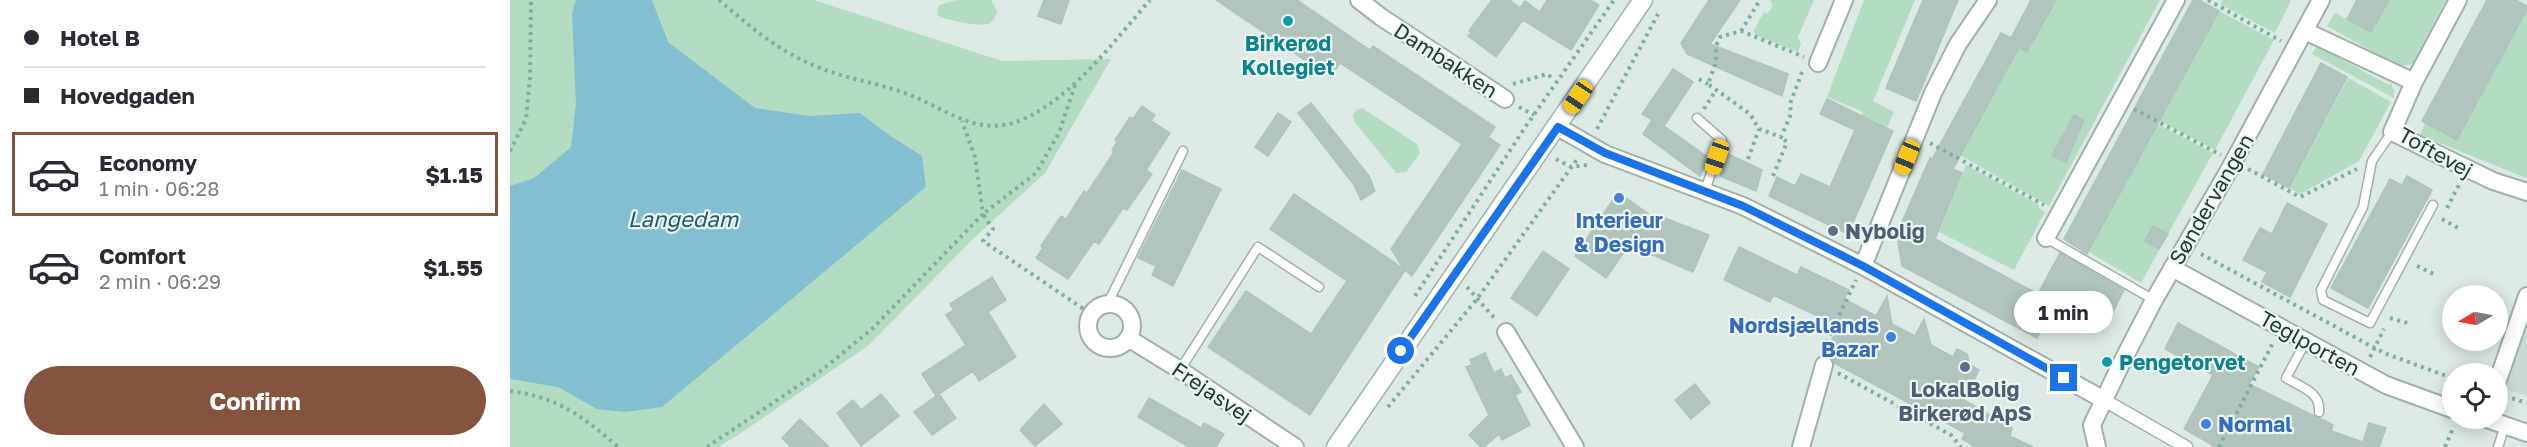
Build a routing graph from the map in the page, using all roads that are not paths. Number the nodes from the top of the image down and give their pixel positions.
1 (1359, 0) edge
2 (1643, 0) edge
3 (1845, 0) edge
4 (1988, 0) edge
5 (2176, 0) edge
6 (2321, 0) edge
7 (2458, 0) edge
8 (2305, 31) junction
9 (1818, 63) road end
10 (2414, 82) junction
11 (1498, 95) road end
12 (1697, 118) dead end
13 (1558, 127) junction
14 (2392, 132) junction
15 (1183, 151) dead end
16 (1705, 191) junction
17 (2527, 192) edge
18 (2433, 206) dead end
19 (2046, 238) joint
20 (1863, 266) junction
21 (2172, 268) junction
22 (1319, 287) dead end
23 (2527, 296) edge
24 (2154, 300) junction
25 (1108, 303) junction
26 (1506, 332) road end
27 (1128, 338) junction
28 (2306, 341) junction
29 (2504, 363) edge
30 (1824, 365) road end
31 (1180, 370) junction
32 (2104, 400) junction
33 (2442, 405) edge
34 (2319, 412) dead end
35 (2508, 427) edge
36 (2504, 429) edge
37 (2527, 433) edge
38 (1295, 447) edge
39 (1336, 447) edge
40 (1575, 447) edge
41 (1801, 447) edge
42 (2097, 447) edge
43 (2186, 447) edge
44 (2498, 447) edge

1 - 11 street, Dambakken
2 - 13 main road
3 - 9 street
4 - 20 street
5 - 19 street
6 - 8 street, Søndervangen
7 - 10 street, Toftevej
8 - 10 street
8 - 21 street, Søndervangen
10 - 14 street, Toftevej
12 - 16 lane
13 - 16 street
13 - 39 main road
14 - 17 street, Toftevej
14 - 18 lane
15 - 25 lane
16 - 20 street
19 - 24 lane
20 - 32 street
21 - 24 street, Søndervangen
21 - 28 street, Teglporten
22 - 31 lane
23 - 29 street
24 - 32 street, Søndervangen
25 - 27 street
25 - 27 street
26 - 40 street
27 - 31 street, Frejasvej
28 - 33 street, Teglporten
28 - 34 lane
30 - 41 street
31 - 38 street, Frejasvej
32 - 42 street, Søndervangen
32 - 43 street
35 - 37 street
36 - 44 lane

